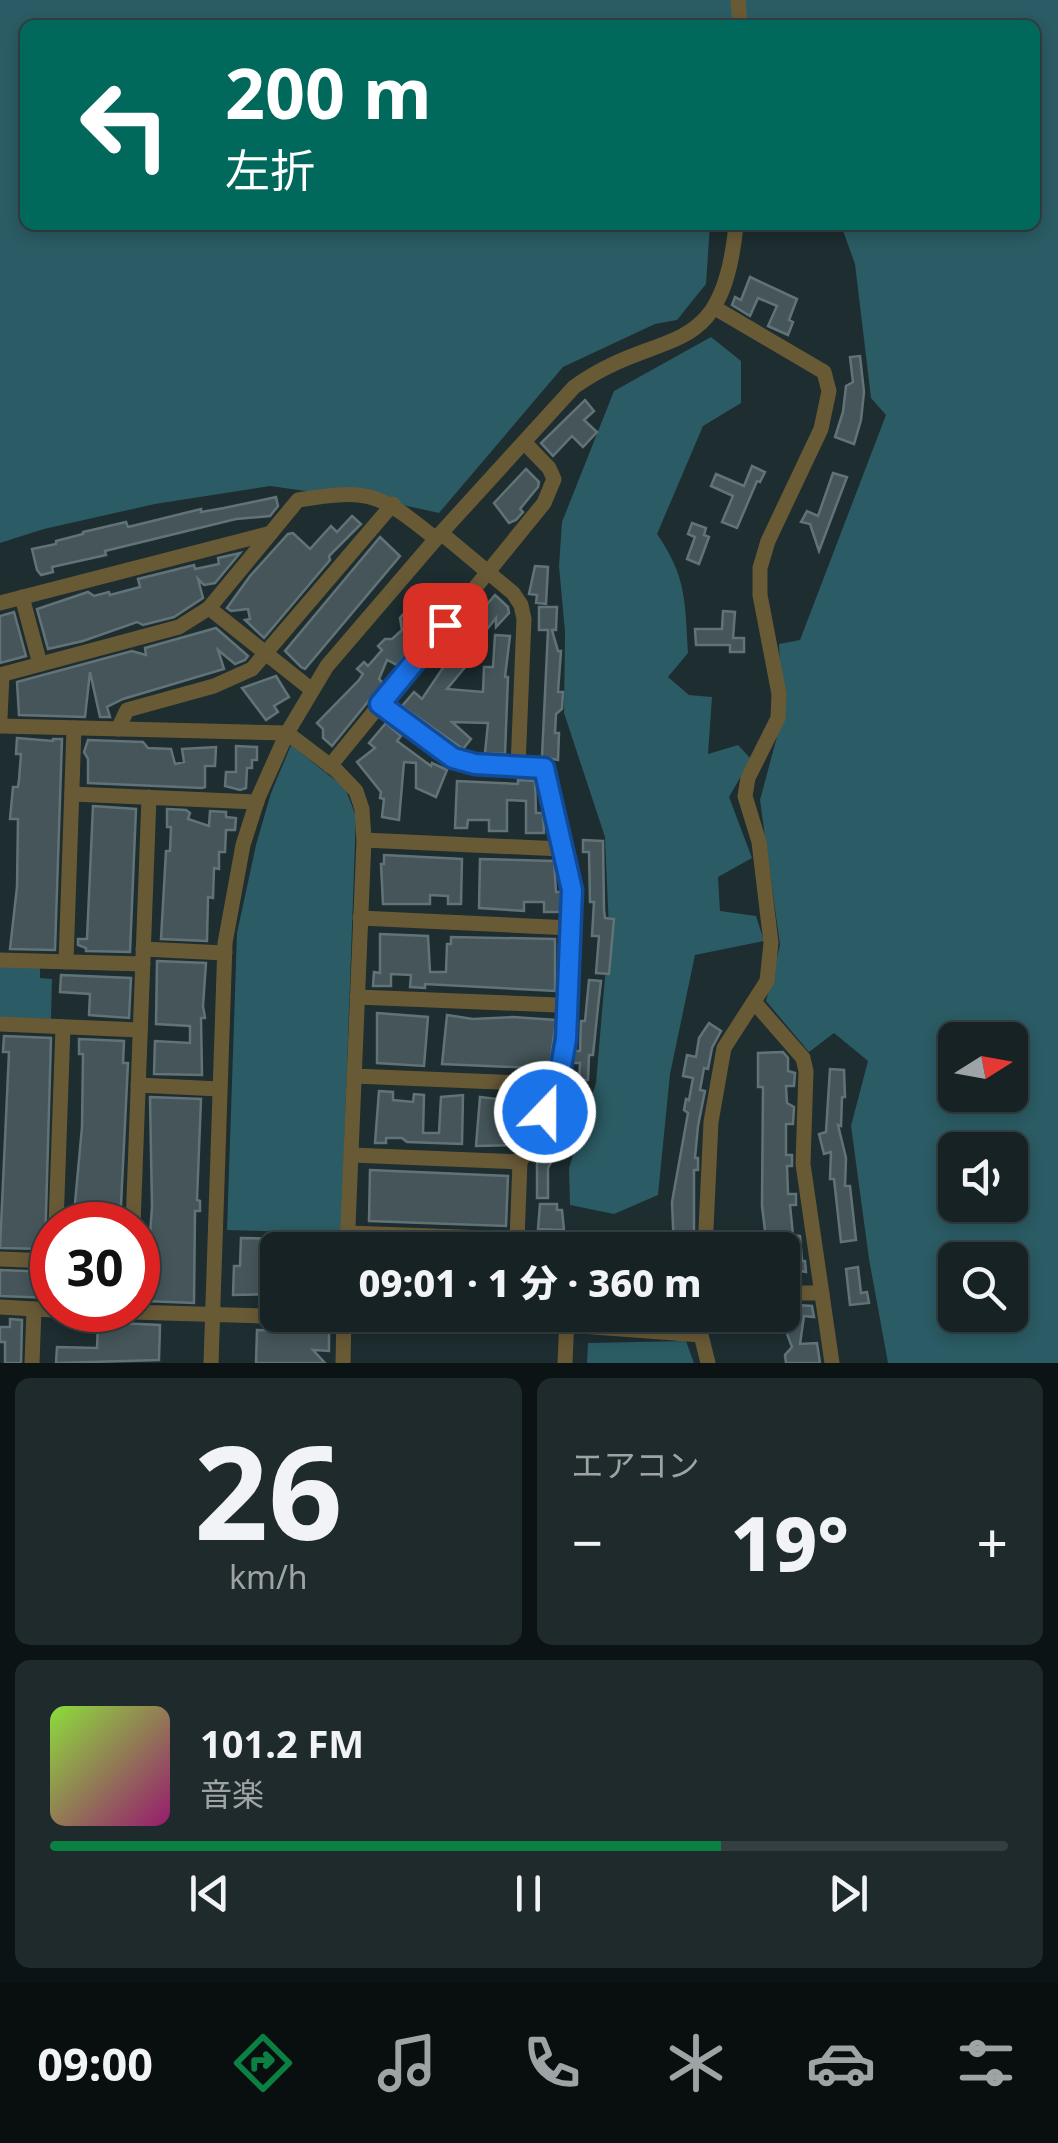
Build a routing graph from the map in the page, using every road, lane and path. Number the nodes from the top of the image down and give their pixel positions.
1 (736, 230) edge
2 (715, 308) junction
3 (524, 442) junction
4 (393, 504) junction
5 (271, 533) junction
6 (438, 536) junction
7 (488, 572) junction
8 (22, 598) junction
9 (0, 603) edge
10 (210, 608) junction
11 (267, 654) junction
12 (40, 664) junction
13 (1, 675) edge
14 (312, 690) junction
15 (380, 704) junction
16 (0, 718) edge
17 (0, 726) edge
18 (74, 728) junction
19 (118, 728) junction
20 (287, 733) junction
21 (330, 766) junction
22 (518, 767) junction
23 (72, 794) junction
24 (150, 797) junction
25 (257, 802) junction
26 (364, 840) junction
27 (562, 849) junction
28 (360, 918) junction
29 (571, 928) junction
30 (225, 953) junction
31 (143, 956) junction
32 (0, 960) edge
33 (66, 962) junction
34 (357, 998) junction
35 (568, 1002) junction
36 (754, 1003) junction
37 (0, 1024) edge
38 (63, 1027) junction
39 (140, 1030) junction
40 (354, 1076) junction
41 (548, 1084) junction
42 (138, 1085) junction
43 (219, 1088) junction
44 (351, 1155) junction
45 (520, 1162) junction
46 (57, 1202) edge
47 (134, 1202) edge
48 (348, 1232) edge
49 (518, 1232) edge
50 (707, 1232) edge
51 (0, 1259) edge
52 (30, 1260) edge
53 (800, 1292) edge
54 (822, 1292) junction
55 (0, 1307) edge
56 (30, 1309) edge
57 (160, 1312) edge
58 (212, 1314) junction
59 (260, 1315) edge
60 (33, 1332) edge
61 (344, 1332) edge
62 (566, 1332) edge
63 (674, 1332) edge
64 (701, 1332) edge
65 (701, 1335) junction
66 (32, 1363) edge
67 (211, 1363) edge
68 (343, 1363) edge
69 (565, 1363) edge
70 (708, 1363) edge
71 (832, 1363) edge

1 - 2 street
2 - 3 street
2 - 36 street
3 - 6 street
3 - 7 street
4 - 5 street
4 - 6 street
4 - 11 street
5 - 8 street
5 - 10 street
6 - 7 street
6 - 14 street
7 - 15 street
7 - 22 street
8 - 9 street
8 - 12 street
10 - 11 street
10 - 12 street
11 - 14 street
11 - 19 street
12 - 13 street
13 - 16 street
14 - 20 street
15 - 21 street
15 - 22 street
17 - 18 street
18 - 19 street
18 - 23 street
19 - 20 street
20 - 21 street
20 - 25 street
21 - 26 street
22 - 27 street
23 - 24 street
23 - 33 street
24 - 25 street
24 - 31 street
25 - 30 street
26 - 27 street
26 - 28 street
27 - 29 street
28 - 29 street
28 - 34 street
29 - 35 street
30 - 31 street
30 - 43 street
31 - 33 street
31 - 39 street
32 - 33 street
34 - 35 street
34 - 40 street
35 - 41 street
36 - 50 street
36 - 54 street
37 - 38 street
38 - 39 street
38 - 46 street
39 - 42 street
40 - 41 street
40 - 44 street
41 - 45 street
42 - 43 street
42 - 47 street
43 - 58 street
44 - 45 street
44 - 48 street
45 - 49 street
51 - 52 street
53 - 54 street
54 - 71 street
55 - 56 street
57 - 58 street
58 - 59 street
58 - 67 street
60 - 66 street
61 - 68 street
62 - 69 street
63 - 65 street
64 - 65 street
65 - 70 street

